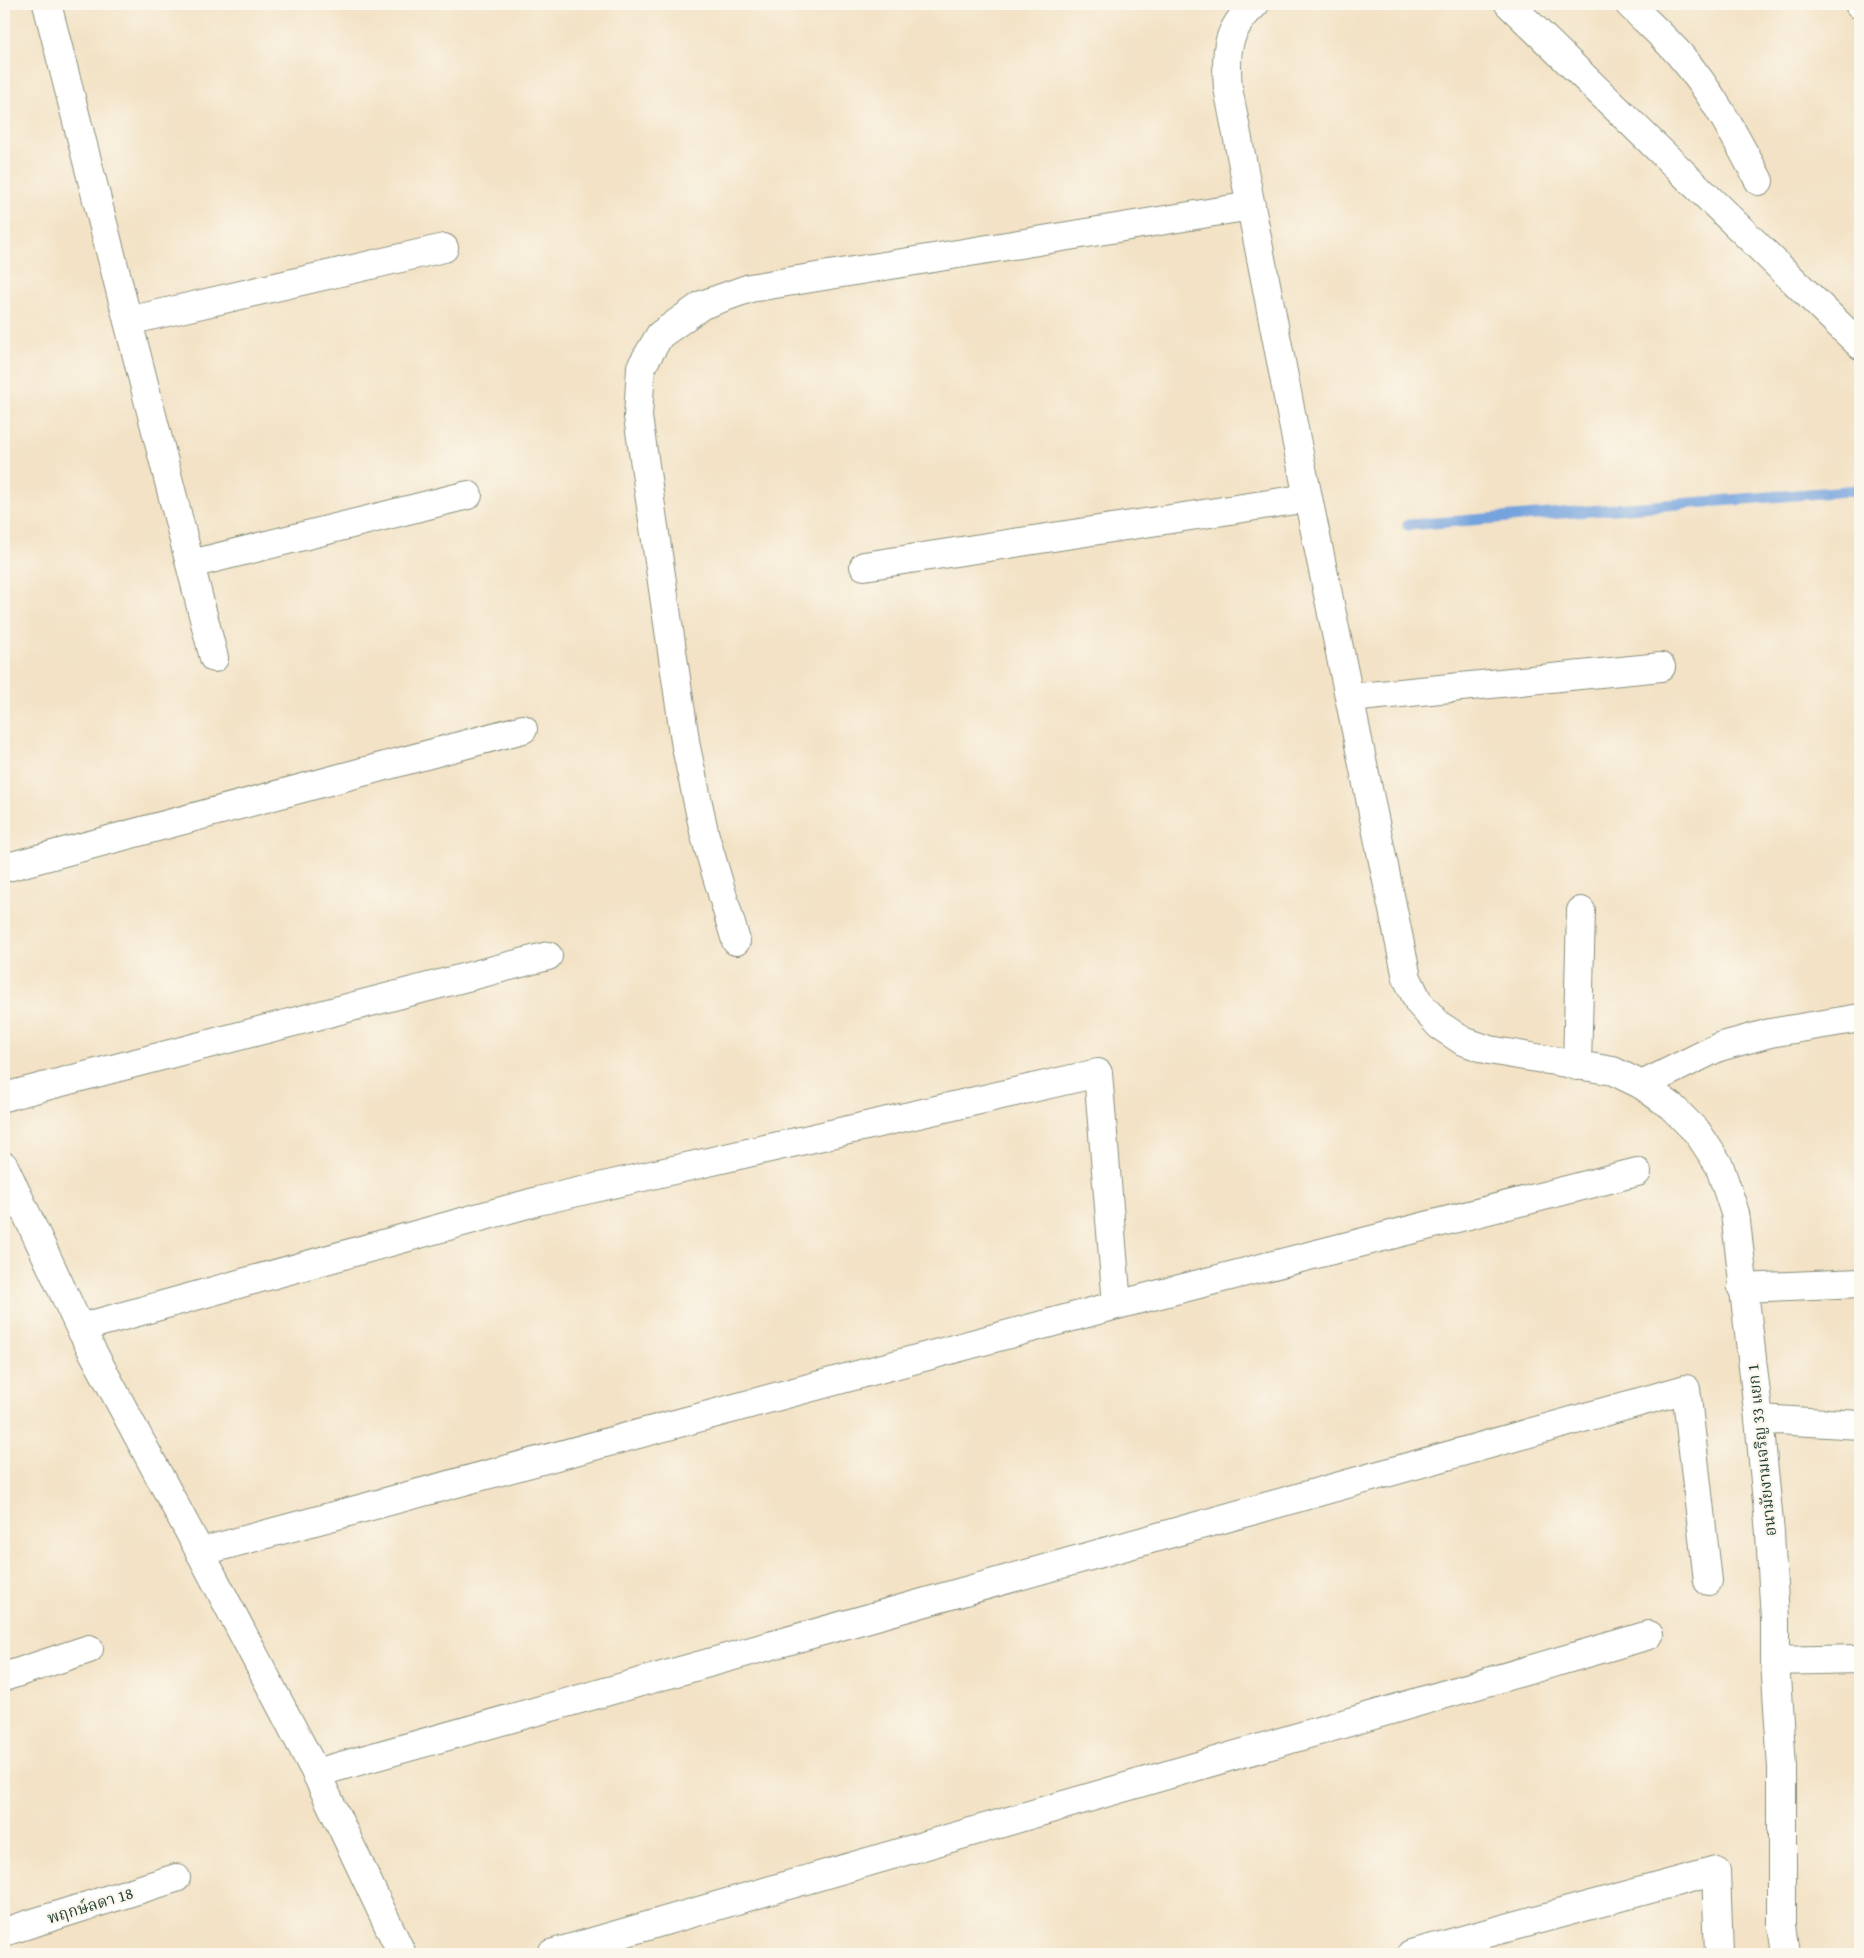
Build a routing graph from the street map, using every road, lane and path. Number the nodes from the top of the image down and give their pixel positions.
1 (46, 4) edge
2 (1509, 4) edge
3 (1629, 4) edge
4 (1246, 7) edge
5 (1759, 181) dead end
6 (1252, 206) junction
7 (444, 248) dead end
8 (128, 321) junction
9 (1860, 346) edge
10 (468, 495) dead end
11 (1308, 498) junction
12 (191, 564) junction
13 (864, 566) dead end
14 (214, 658) dead end
15 (1661, 667) dead end
16 (1350, 698) junction
17 (522, 729) dead end
18 (4, 868) edge
19 (1581, 911) dead end
20 (736, 941) dead end
21 (548, 956) dead end
22 (1860, 1018) edge
23 (1577, 1066) junction
24 (1642, 1085) junction
25 (4, 1097) edge
26 (4, 1166) edge
27 (1637, 1172) dead end
28 (1860, 1283) edge
29 (1742, 1288) junction
30 (1118, 1305) junction
31 (80, 1328) junction
32 (1759, 1419) junction
33 (1860, 1425) edge
34 (200, 1552) junction
35 (1708, 1581) dead end
36 (1649, 1635) dead end
37 (89, 1649) dead end
38 (1860, 1659) edge
39 (1775, 1661) junction
40 (4, 1677) edge
41 (316, 1773) junction
42 (176, 1878) dead end
43 (4, 1932) edge
44 (402, 1954) edge
45 (550, 1954) edge
46 (1412, 1954) edge
47 (1720, 1954) edge
48 (1786, 1954) edge

1 - 8 street
2 - 9 street
3 - 5 street
4 - 6 street, อนามัยงามเจริญ 33 แยก 1
6 - 11 street, อนามัยงามเจริญ 33 แยก 1
6 - 20 street
7 - 8 street
8 - 12 street
10 - 12 street
11 - 13 street
11 - 16 street, อนามัยงามเจริญ 33 แยก 1
12 - 14 street
15 - 16 street
16 - 23 street, อนามัยงามเจริญ 33 แยก 1
17 - 18 street
19 - 23 street
21 - 25 street
22 - 24 street
23 - 24 street, อนามัยงามเจริญ 33 แยก 1
24 - 29 street, อนามัยงามเจริญ 33 แยก 1
26 - 31 street
27 - 30 street
28 - 29 street
29 - 32 street, อนามัยงามเจริญ 33 แยก 1
30 - 31 street
30 - 34 street
31 - 34 street
32 - 33 street
32 - 39 street, อนามัยงามเจริญ 33 แยก 1
34 - 41 street
35 - 41 street
36 - 45 street
37 - 40 street
38 - 39 street
39 - 48 street, อนามัยงามเจริญ 33 แยก 1
41 - 44 street
42 - 43 street, พฤกษ์ลดา 18
46 - 47 street

